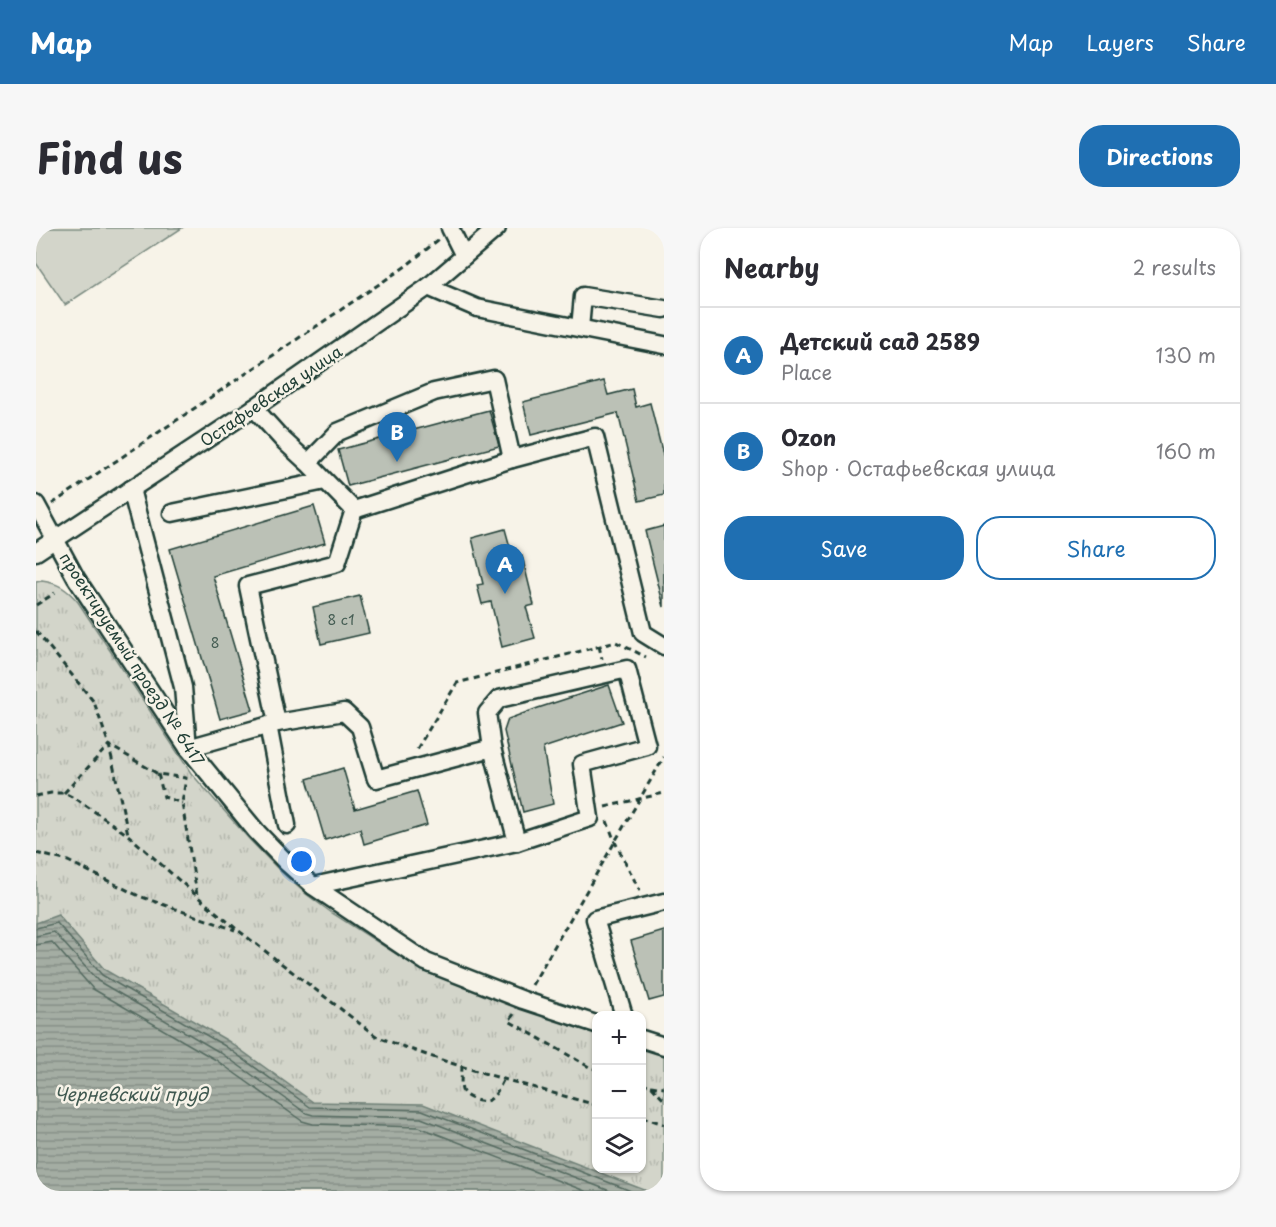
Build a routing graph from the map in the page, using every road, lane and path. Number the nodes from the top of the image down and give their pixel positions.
1 (497, 228) edge
2 (450, 229) edge
3 (464, 256) junction
4 (428, 287) junction
5 (664, 309) edge
6 (580, 328) junction
7 (664, 342) edge
8 (254, 408) junction
9 (512, 459) junction
10 (308, 463) junction
11 (325, 481) junction
12 (131, 489) junction
13 (39, 507) edge
14 (354, 510) junction
15 (172, 513) dead end
16 (55, 539) junction
17 (36, 552) edge
18 (55, 593) dead end
19 (36, 605) edge
20 (36, 631) edge
21 (664, 646) edge
22 (272, 724) junction
23 (108, 745) junction
24 (188, 748) junction
25 (492, 748) junction
26 (664, 757) edge
27 (659, 765) junction
28 (664, 767) edge
29 (158, 774) junction
30 (64, 793) junction
31 (664, 793) edge
32 (36, 796) edge
33 (640, 798) junction
34 (182, 803) junction
35 (287, 825) dead end
36 (128, 835) junction
37 (517, 842) junction
38 (615, 842) junction
39 (36, 853) edge
40 (313, 886) junction
41 (198, 897) junction
42 (656, 904) edge
43 (240, 931) junction
44 (523, 1000) junction
45 (623, 1011) edge
46 (509, 1021) dead end
47 (592, 1022) edge
48 (646, 1040) edge
49 (664, 1046) edge
50 (462, 1066) junction
51 (592, 1068) edge
52 (504, 1079) junction
53 (646, 1084) edge
54 (651, 1086) junction
55 (664, 1088) edge
56 (664, 1100) edge
57 (592, 1104) edge
58 (646, 1119) edge
59 (664, 1124) edge

1 - 3 street, Остафьевская улица
2 - 3 street
2 - 13 path
3 - 4 street, Остафьевская улица
4 - 6 street
4 - 8 street, Остафьевская улица
5 - 6 street
6 - 7 street
8 - 10 street
8 - 12 street, Остафьевская улица
9 - 10 street
9 - 14 street
9 - 21 street
10 - 11 street
11 - 14 street
11 - 15 street
12 - 16 street, Остафьевская улица
12 - 24 street
13 - 16 street, проектируемый проезд № 6417
14 - 22 street
16 - 17 street, Остафьевская улица
16 - 24 street, проектируемый проезд № 6417
18 - 19 path
20 - 23 path
22 - 24 street
22 - 25 street
22 - 35 street
23 - 29 path
23 - 30 path
23 - 36 path
24 - 40 street, проектируемый проезд № 6417
25 - 37 street
25 - 37 street
26 - 27 path
27 - 28 path
27 - 33 path
29 - 34 path
29 - 34 path
30 - 32 path
30 - 36 path
31 - 33 path
33 - 38 path
33 - 38 path
34 - 41 path
36 - 41 path
37 - 40 street
38 - 42 path
38 - 44 path
39 - 43 path
40 - 44 street, проектируемый проезд № 6417
41 - 43 path
42 - 45 street
43 - 50 path
44 - 47 street, проектируемый проезд № 6417
46 - 51 path
48 - 49 street
50 - 52 path
50 - 52 path
52 - 57 path
53 - 54 path
54 - 55 path
54 - 56 path
58 - 59 path

